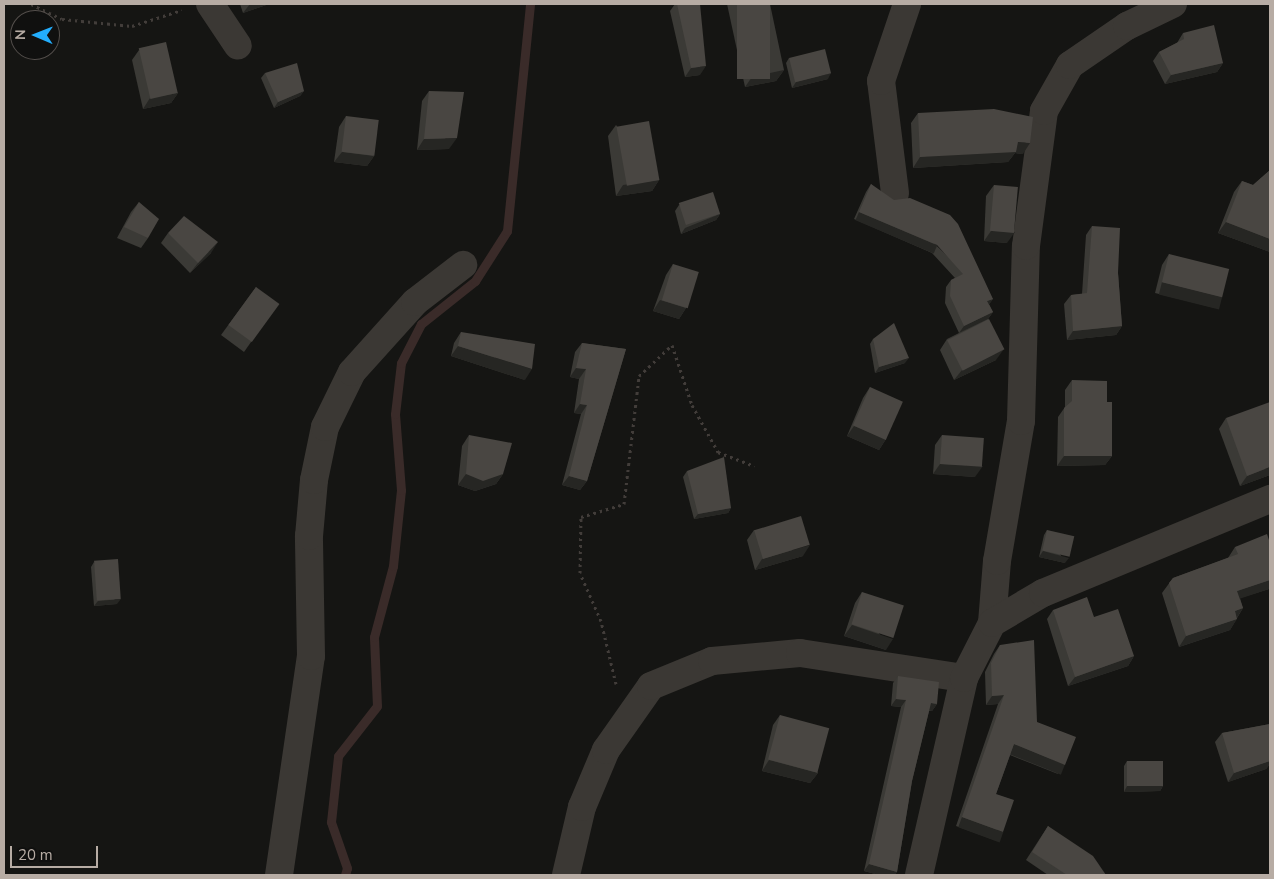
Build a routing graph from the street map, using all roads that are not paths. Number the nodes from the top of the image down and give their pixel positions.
1 (907, 4) edge
2 (1173, 4) edge
3 (202, 5) edge
4 (238, 46) dead end
5 (895, 193) dead end
6 (463, 266) dead end
7 (1270, 499) edge
8 (992, 623) junction
9 (964, 678) junction
10 (279, 875) edge
11 (566, 875) edge
12 (919, 875) edge

1 - 5 street
2 - 8 street
3 - 4 street
6 - 10 street
7 - 8 street
8 - 9 street
9 - 11 street
9 - 12 street

